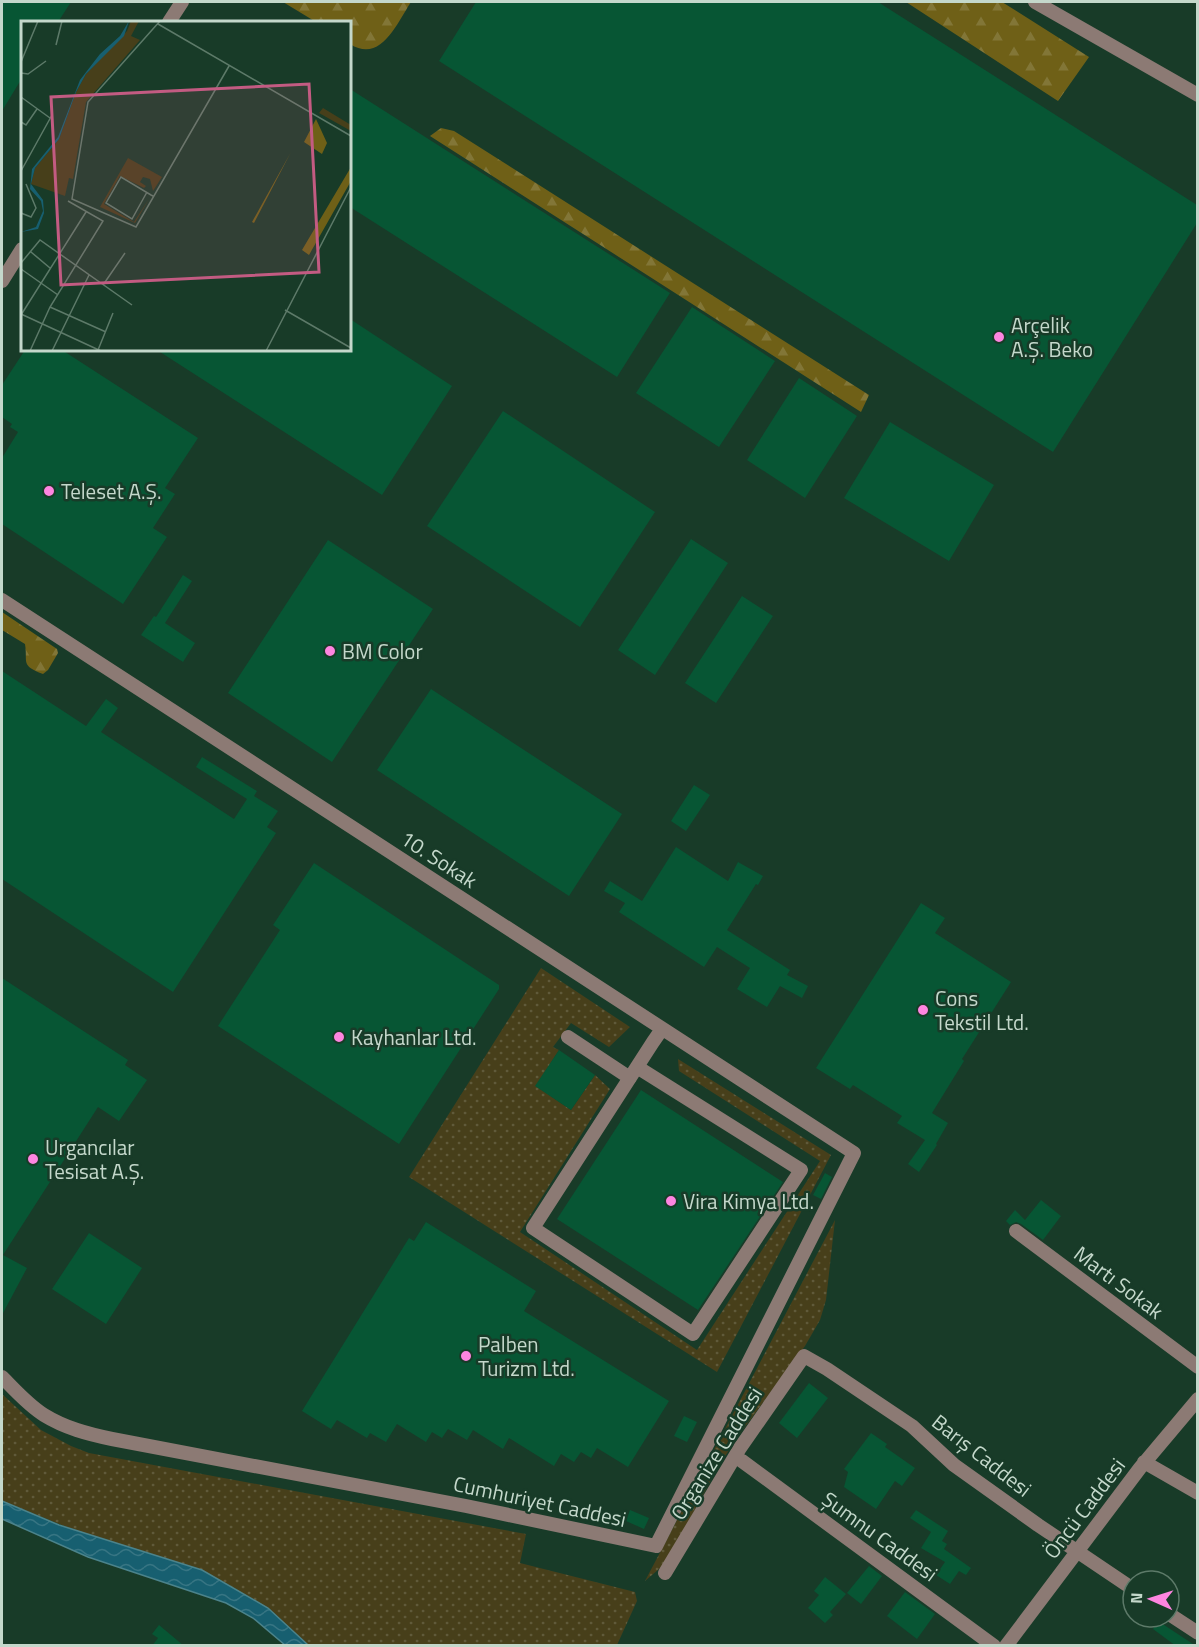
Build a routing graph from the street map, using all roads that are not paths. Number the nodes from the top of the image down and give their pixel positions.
1 (182, 2) edge
2 (1035, 2) edge
3 (170, 21) edge
4 (1197, 95) edge
5 (21, 251) edge
6 (2, 281) edge
7 (2, 600) edge
8 (662, 1029) junction
9 (568, 1037) dead end
10 (633, 1072) junction
11 (854, 1153) joint
12 (1016, 1231) dead end
13 (804, 1356) joint
14 (1197, 1367) edge
15 (2, 1377) edge
16 (1197, 1398) edge
17 (742, 1461) dead end
18 (1144, 1462) junction
19 (1197, 1493) edge
20 (1077, 1551) junction
21 (665, 1574) dead end
22 (1121, 1581) edge
23 (1181, 1622) edge
24 (1197, 1633) edge
25 (994, 1646) edge
26 (1006, 1646) edge

1 - 3 street
2 - 4 street
5 - 6 street
7 - 8 street, 10. Sokak
8 - 10 street
8 - 11 street, 10. Sokak
9 - 10 street
10 - 10 street
11 - 15 street, Cumhuriyet Caddesi
12 - 14 street, Martı Sokak
13 - 20 street, Barış Caddesi
13 - 21 street, Organize Caddesi
16 - 18 street, Öncü Caddesi
17 - 25 street, Şumnu Caddesi
18 - 19 street
18 - 20 street, Öncü Caddesi
20 - 22 street, Barış Caddesi
20 - 26 street, Öncü Caddesi
23 - 24 street

